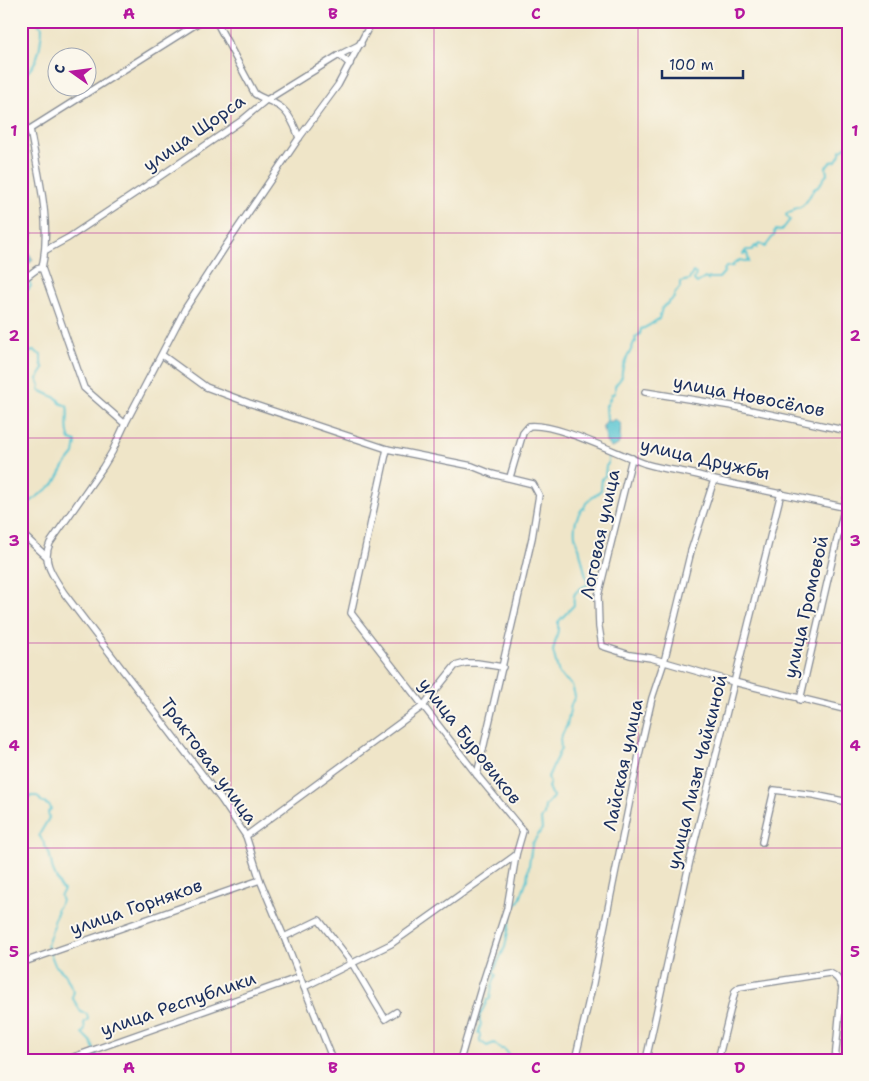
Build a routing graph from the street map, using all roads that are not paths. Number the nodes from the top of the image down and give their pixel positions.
1 (202, 21) edge
2 (216, 21) edge
3 (372, 21) edge
4 (362, 44) junction
5 (339, 55) junction
6 (350, 64) junction
7 (265, 101) junction
8 (30, 129) junction
9 (21, 130) edge
10 (299, 138) junction
11 (46, 250) junction
12 (42, 268) junction
13 (21, 280) edge
14 (162, 355) junction
15 (645, 392) dead end
16 (125, 424) junction
17 (848, 431) edge
18 (387, 449) junction
19 (632, 458) junction
20 (510, 478) junction
21 (714, 480) junction
22 (848, 492) edge
23 (781, 493) junction
24 (846, 507) edge
25 (21, 533) edge
26 (50, 543) junction
27 (36, 545) junction
28 (46, 556) junction
29 (664, 662) junction
30 (503, 667) junction
31 (734, 682) junction
32 (800, 700) junction
33 (423, 706) junction
34 (848, 710) edge
35 (477, 775) junction
36 (848, 802) edge
37 (246, 836) junction
38 (762, 842) dead end
39 (516, 855) junction
40 (260, 880) junction
41 (284, 937) junction
42 (21, 963) edge
43 (352, 963) junction
44 (300, 977) junction
45 (304, 987) junction
46 (396, 1012) dead end
47 (65, 1060) edge
48 (333, 1060) edge
49 (460, 1060) edge
50 (575, 1060) edge
51 (646, 1060) edge
52 (718, 1060) edge
53 (836, 1060) edge

1 - 8 street
2 - 7 street
3 - 4 street
4 - 5 street, улица Щорса
4 - 6 street
5 - 6 street
5 - 7 street, улица Щорса
6 - 10 street
7 - 10 street
7 - 11 street, улица Щорса
8 - 9 street
8 - 11 street
10 - 14 street
11 - 12 street
12 - 13 street
12 - 16 street
14 - 16 street
14 - 18 street
15 - 17 street, улица Новосёлов
16 - 26 street
18 - 20 street
18 - 33 street, улица Буровиков
19 - 20 street, улица Дружбы
19 - 21 street, улица Дружбы
19 - 29 street, Логовая улица
20 - 30 street
21 - 23 street, улица Дружбы
21 - 29 street, Лайская улица
22 - 24 street, улица Громовой
23 - 24 street, улица Дружбы
23 - 31 street, улица Лизы Чайкиной
24 - 32 street, улица Громовой
25 - 27 street, Трактовая улица
26 - 27 street
26 - 28 street
27 - 28 street, Трактовая улица
28 - 37 street, Трактовая улица
29 - 31 street
29 - 50 street, Лайская улица
30 - 33 street
30 - 35 street
31 - 32 street
31 - 51 street, улица Лизы Чайкиной
32 - 34 street
33 - 35 street, улица Буровиков
33 - 37 street
35 - 39 street, улица Буровиков
36 - 38 street
37 - 40 street, Трактовая улица
39 - 43 street
39 - 49 street, улица Буровиков
40 - 41 street, Трактовая улица
40 - 42 street, улица Горняков
41 - 43 street
41 - 44 street, Трактовая улица
43 - 45 street
43 - 46 street
44 - 45 street, Трактовая улица
44 - 47 street, улица Республики
45 - 48 street, Трактовая улица
52 - 53 street

